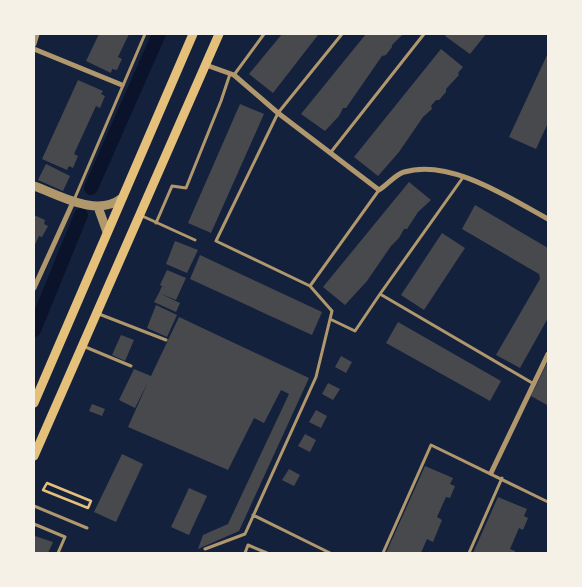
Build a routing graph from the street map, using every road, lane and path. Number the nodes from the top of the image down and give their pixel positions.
1 (37, 34) edge
2 (145, 34) edge
3 (193, 34) edge
4 (219, 34) edge
5 (264, 34) edge
6 (342, 34) edge
7 (424, 34) edge
8 (34, 44) edge
9 (34, 49) edge
10 (206, 65) junction
11 (232, 75) junction
12 (122, 85) junction
13 (278, 113) junction
14 (330, 152) junction
15 (465, 175) junction
16 (34, 186) edge
17 (379, 190) junction
18 (122, 198) junction
19 (74, 200) junction
20 (98, 207) junction
21 (140, 215) junction
22 (548, 219) edge
23 (156, 223) junction
24 (107, 232) junction
25 (195, 240) dead end
26 (310, 286) junction
27 (34, 288) edge
28 (380, 294) junction
29 (96, 313) junction
30 (330, 319) junction
31 (166, 340) dead end
32 (82, 346) junction
33 (548, 354) edge
34 (131, 366) dead end
35 (534, 384) junction
36 (34, 403) edge
37 (34, 456) edge
38 (492, 473) junction
39 (502, 478) junction
40 (91, 501) joint
41 (548, 502) edge
42 (34, 506) edge
43 (254, 515) junction
44 (34, 524) edge
45 (86, 528) dead end
46 (204, 549) dead end
47 (58, 553) edge
48 (245, 553) edge
49 (268, 553) edge
50 (330, 553) edge
51 (383, 553) edge
52 (469, 553) edge

1 - 8 street
2 - 12 lane
3 - 18 main road
4 - 10 main road
5 - 11 lane
6 - 13 lane
7 - 14 lane
9 - 12 street
10 - 11 street
10 - 21 main road
11 - 13 street
11 - 23 lane
12 - 19 lane
13 - 14 street
13 - 26 lane
14 - 17 street
15 - 17 street
15 - 22 street
15 - 28 lane
16 - 19 street
17 - 26 lane
18 - 20 street
18 - 24 main road
19 - 20 street
19 - 27 street
20 - 24 street
21 - 23 lane
21 - 29 main road
23 - 25 lane
24 - 36 main road
26 - 30 lane
28 - 30 lane
28 - 35 lane
29 - 31 lane
29 - 32 main road
30 - 43 lane
32 - 34 lane
32 - 37 main road
33 - 35 street
35 - 38 street
38 - 39 lane
38 - 51 lane
39 - 41 lane
39 - 52 lane
40 - 40 path
42 - 45 lane
43 - 46 lane
43 - 50 lane
44 - 47 lane
48 - 49 lane

